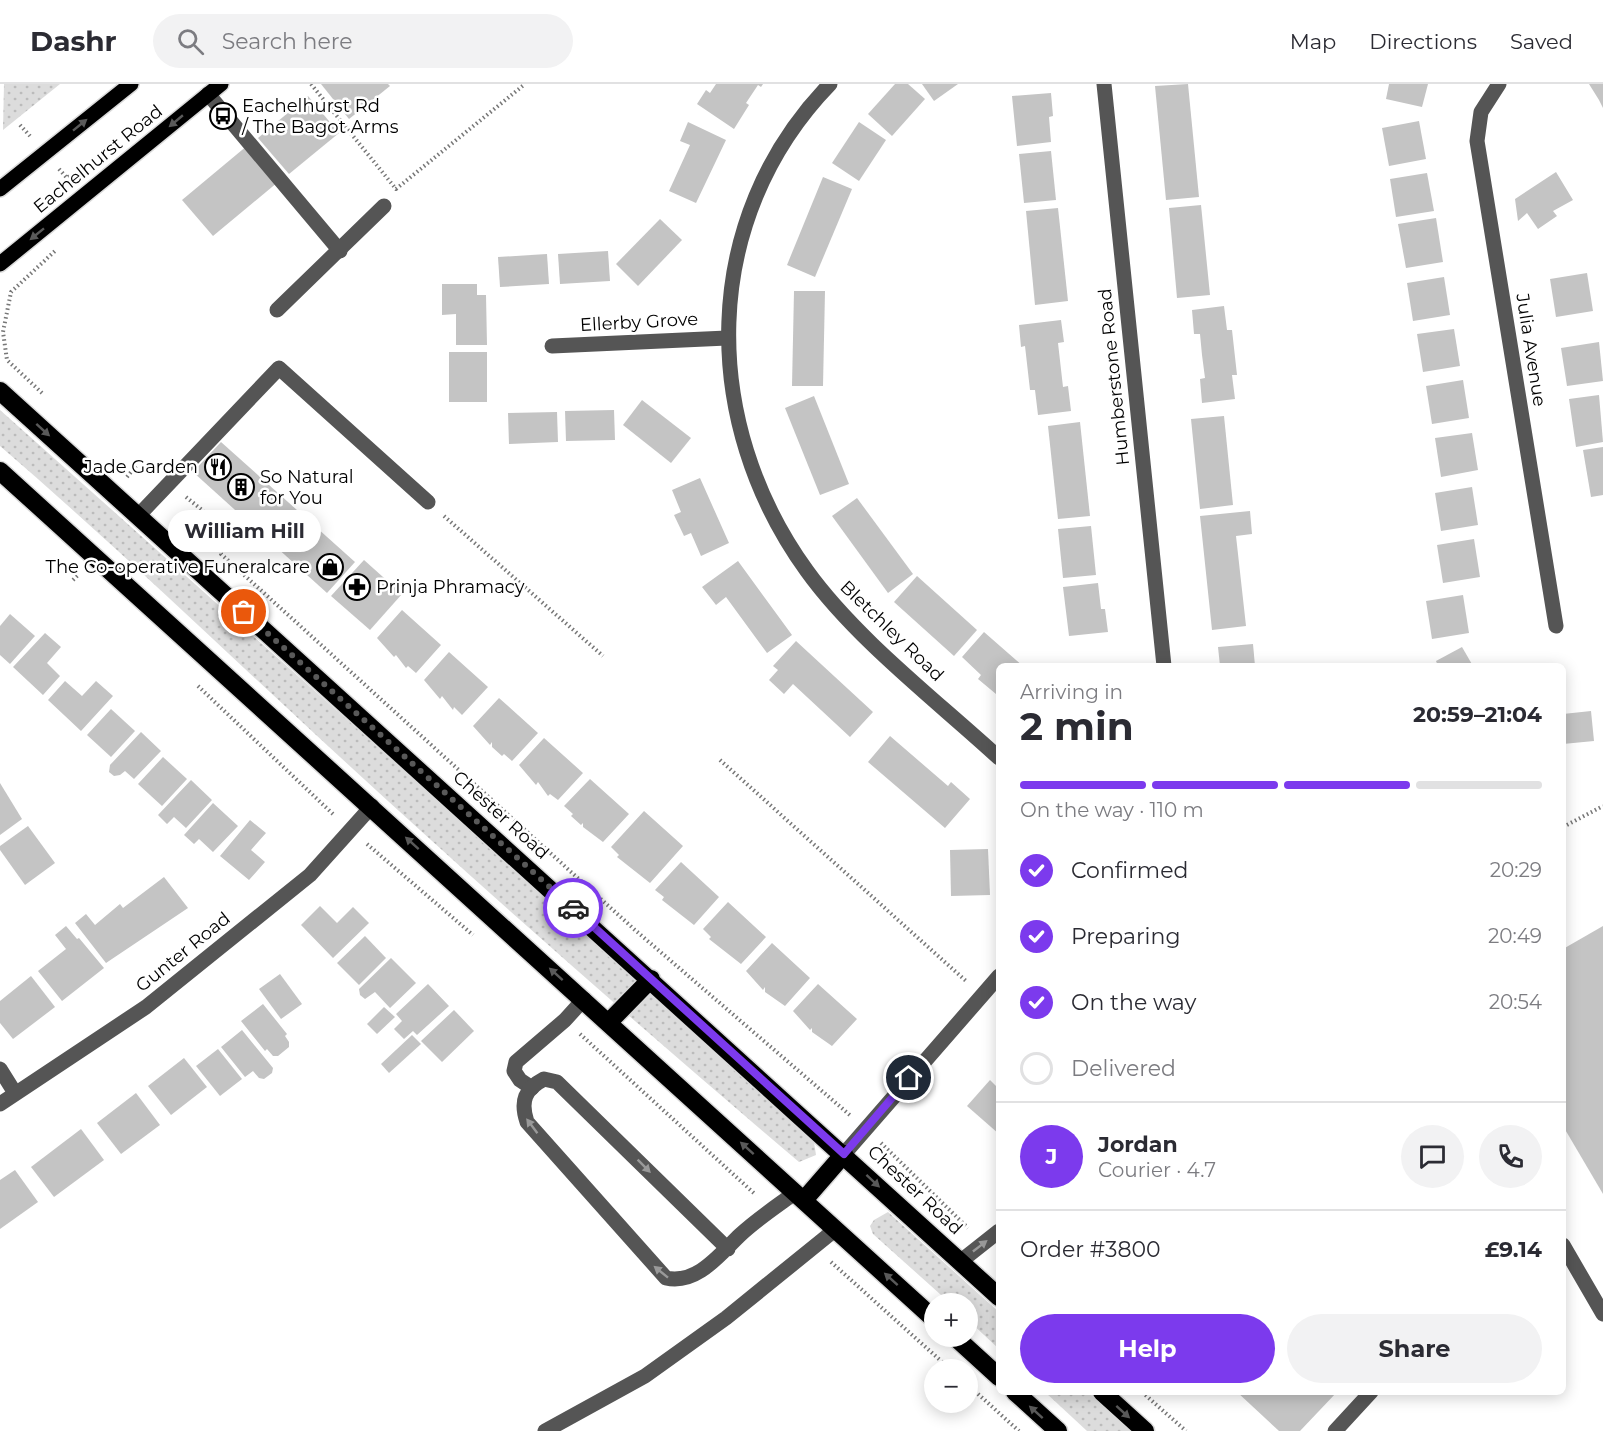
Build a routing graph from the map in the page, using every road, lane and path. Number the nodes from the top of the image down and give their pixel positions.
1 (131, 84) edge
2 (221, 84) edge
3 (311, 84) edge
4 (525, 84) edge
5 (830, 84) edge
6 (1104, 84) edge
7 (1499, 84) edge
8 (208, 94) junction
9 (0, 189) edge
10 (384, 206) dead end
11 (63, 244) dead end
12 (340, 251) junction
13 (0, 264) edge
14 (278, 310) dead end
15 (727, 338) junction
16 (552, 346) dead end
17 (0, 391) edge
18 (46, 398) dead end
19 (121, 466) dead end
20 (136, 466) dead end
21 (0, 471) edge
22 (129, 473) junction
23 (160, 492) junction
24 (113, 494) junction
25 (428, 502) joint
26 (138, 516) junction
27 (93, 558) junction
28 (71, 565) dead end
29 (80, 573) junction
30 (73, 580) dead end
31 (88, 581) dead end
32 (1556, 626) dead end
33 (603, 656) dead end
34 (1164, 663) edge
35 (191, 680) dead end
36 (996, 755) edge
37 (720, 760) dead end
38 (372, 806) junction
39 (1603, 806) edge
40 (1566, 825) edge
41 (351, 831) junction
42 (476, 939) dead end
43 (651, 979) junction
44 (996, 979) edge
45 (982, 995) junction
46 (584, 999) junction
47 (565, 1020) junction
48 (609, 1022) junction
49 (0, 1069) edge
50 (532, 1088) junction
51 (15, 1093) junction
52 (0, 1104) edge
53 (866, 1127) junction
54 (844, 1154) junction
55 (800, 1196) junction
56 (772, 1210) junction
57 (836, 1229) junction
58 (995, 1234) edge
59 (815, 1248) junction
60 (728, 1249) junction
61 (1566, 1250) edge
62 (961, 1261) junction
63 (996, 1294) edge
64 (924, 1310) edge
65 (1603, 1314) edge
66 (966, 1347) edge
67 (939, 1359) edge
68 (996, 1374) edge
69 (978, 1394) edge
70 (1018, 1395) edge
71 (1105, 1395) edge
72 (1145, 1395) edge
73 (1368, 1395) edge
74 (545, 1431) edge
75 (1019, 1431) edge
76 (1058, 1431) edge
77 (1145, 1431) edge
78 (1186, 1431) edge
79 (1335, 1431) edge

9 -> 1 main road, Eachelhurst Road
2 - 8 main road, Eachelhurst Road
3 - 4 path
5 - 15 street, Bletchley Road
6 - 34 street, Humberstone Road
7 - 32 street, Julia Avenue
8 - 12 street
8 -> 13 main road, Eachelhurst Road
10 - 12 street
11 - 18 path
12 - 14 street
15 - 16 street, Ellerby Grove
15 - 36 street, Bletchley Road
17 -> 24 highway, Chester Road
19 - 22 path
20 - 22 path
21 - 27 highway
22 - 23 path
22 - 24 path
23 - 25 street
23 - 26 street
23 - 53 path
24 - 26 highway, Chester Road
25 - 33 path
26 - 43 highway, Chester Road
27 - 29 path
27 - 38 highway
28 - 29 path
29 - 30 path
29 - 31 path
35 - 41 path
37 - 45 path
38 - 41 street, Gunter Road
46 -> 38 highway
39 - 40 path
41 - 42 path
41 - 51 street, Gunter Road
43 - 48 highway
43 - 54 highway, Chester Road
44 - 45 street
45 - 53 street
46 - 47 street
46 - 48 highway
47 - 50 street
47 - 56 path
55 -> 48 highway
49 - 51 street
50 -> 60 street
60 -> 50 street
51 - 52 street, Gunter Road
53 - 54 street
53 - 58 path
54 - 55 highway
54 -> 62 highway, Chester Road
55 - 56 street
55 - 57 highway
56 - 60 street
57 - 59 street
64 -> 57 highway
62 -> 58 street
59 - 67 path
59 - 74 street
61 - 65 street
62 - 63 highway, Chester Road
66 - 68 highway
69 - 75 path
76 -> 70 highway
71 -> 77 highway
72 - 78 path
73 - 79 street

